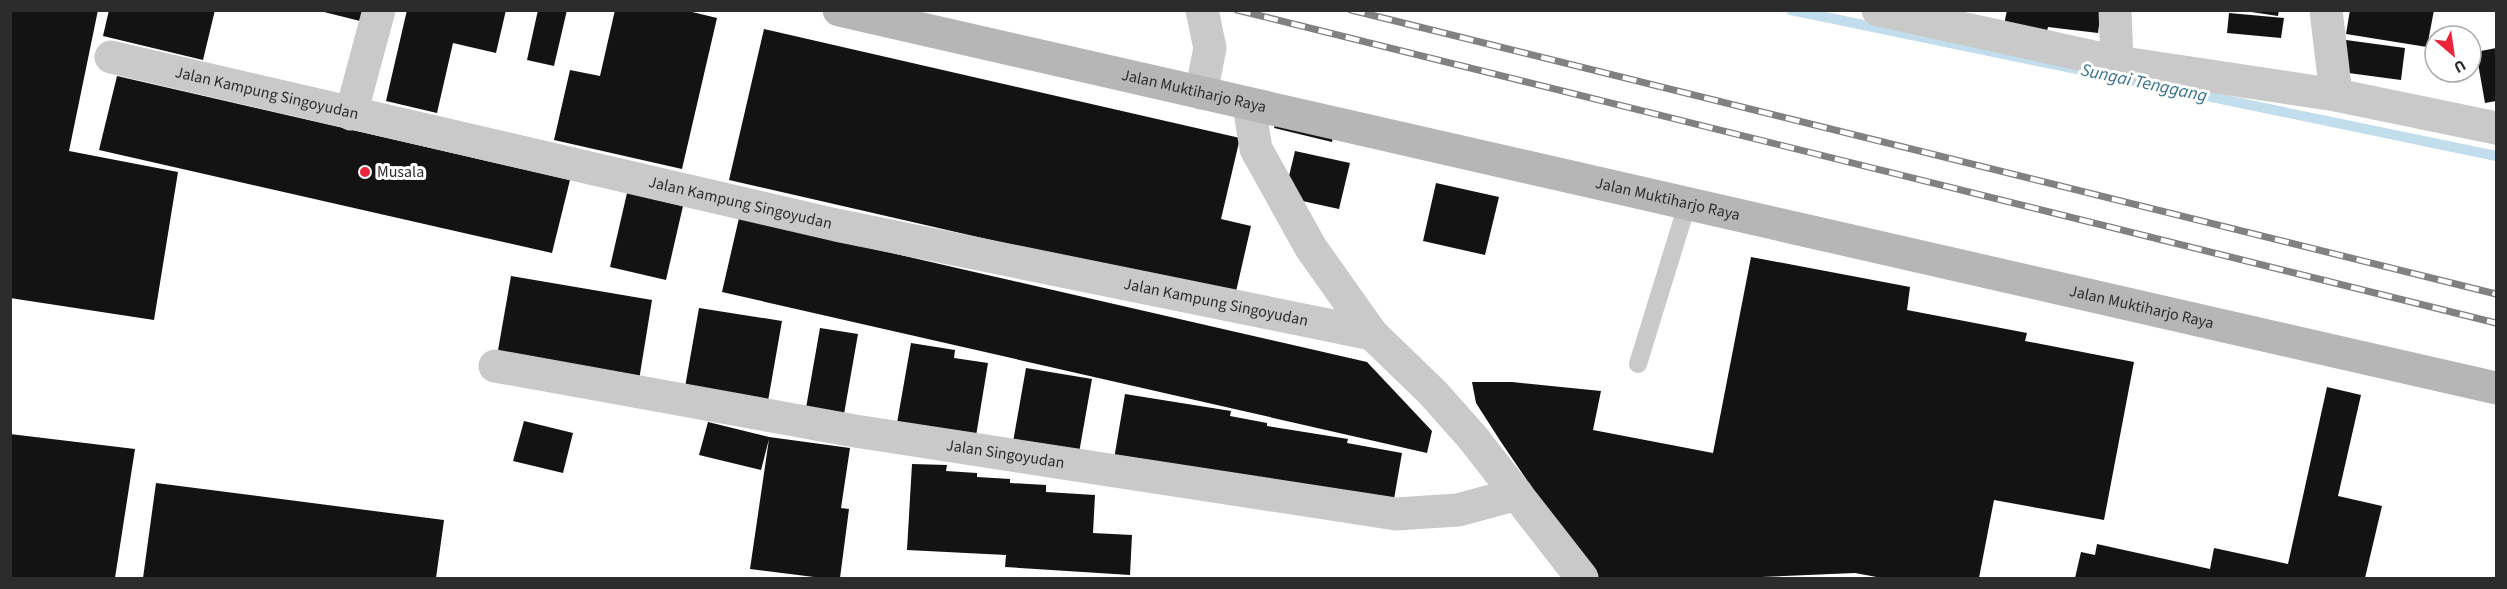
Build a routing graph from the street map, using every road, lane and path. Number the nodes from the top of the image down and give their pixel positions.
1 (379, 10) edge
2 (839, 10) edge
3 (1202, 10) edge
4 (1878, 10) edge
5 (2115, 10) edge
6 (2326, 10) edge
7 (111, 57) dead end
8 (2117, 62) junction
9 (1201, 93) junction
10 (2336, 95) junction
11 (1249, 105) junction
12 (351, 114) junction
13 (2496, 128) edge
14 (1687, 204) junction
15 (1372, 334) junction
16 (1638, 364) dead end
17 (495, 366) dead end
18 (2496, 388) edge
19 (1517, 494) junction
20 (1575, 576) edge

1 - 12 street
2 - 9 street, Jalan Muktiharjo Raya
3 - 9 street
4 - 8 street
5 - 8 street
6 - 10 street
7 - 12 street, Jalan Kampung Singoyudan
8 - 10 street
9 - 11 street, Jalan Muktiharjo Raya
10 - 13 street
11 - 14 street, Jalan Muktiharjo Raya
11 - 15 street
12 - 15 street, Jalan Kampung Singoyudan
14 - 16 lane
14 - 18 street, Jalan Muktiharjo Raya
15 - 19 street
17 - 19 street, Jalan Singoyudan
19 - 20 street

